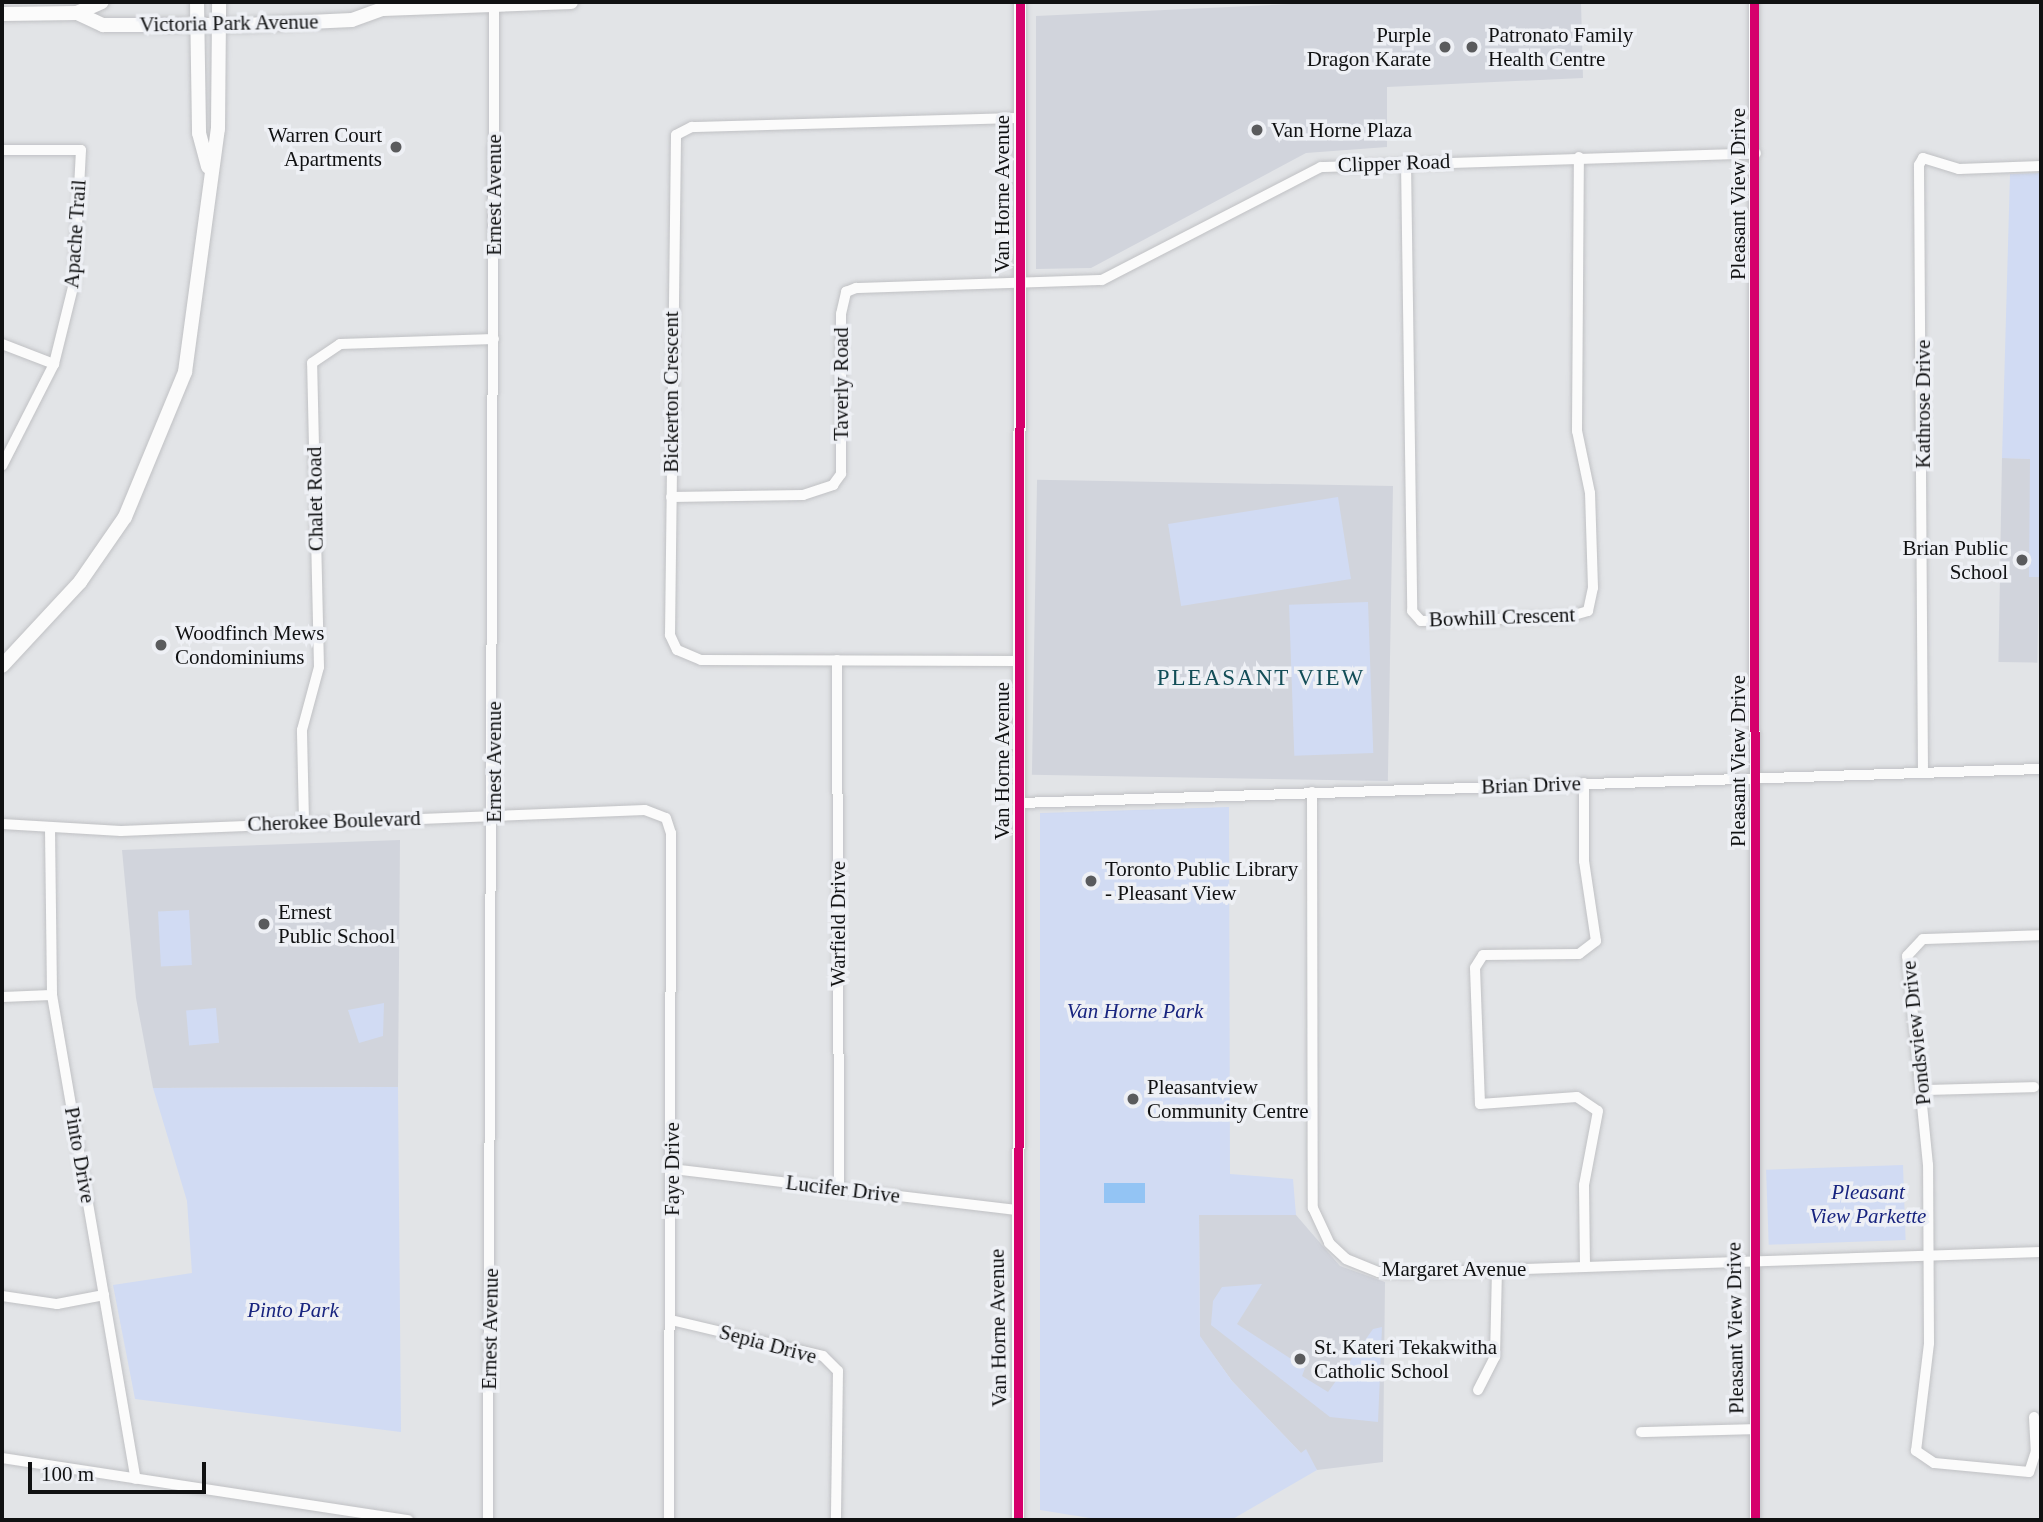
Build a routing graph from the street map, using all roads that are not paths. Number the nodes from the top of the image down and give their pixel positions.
1 (102, 2) edge
2 (197, 2) edge
3 (219, 2) edge
4 (364, 2) edge
5 (571, 2) edge
6 (1020, 2) edge
7 (1754, 2) edge
8 (494, 5) junction
9 (383, 9) junction
10 (77, 13) junction
11 (2, 14) edge
12 (197, 25) junction
13 (218, 25) junction
14 (1020, 118) junction
15 (2, 150) edge
16 (1756, 153) junction
17 (1579, 157) junction
18 (1406, 162) junction
19 (2041, 166) edge
20 (209, 172) junction
21 (1020, 288) junction
22 (494, 339) junction
23 (2, 344) edge
24 (54, 364) junction
25 (2, 466) edge
26 (671, 497) junction
27 (836, 660) junction
28 (1019, 661) junction
29 (2, 666) edge
30 (2041, 769) edge
31 (1923, 773) junction
32 (1755, 777) junction
33 (1584, 783) junction
34 (1312, 792) junction
35 (1020, 803) junction
36 (494, 815) junction
37 (666, 818) joint
38 (303, 821) junction
39 (2, 824) edge
40 (50, 829) junction
41 (2041, 935) edge
42 (52, 995) junction
43 (2, 997) edge
44 (2034, 1087) dead end
45 (1922, 1090) junction
46 (672, 1169) junction
47 (839, 1188) junction
48 (1014, 1210) junction
49 (2041, 1252) edge
50 (1927, 1254) junction
51 (1752, 1258) junction
52 (1585, 1267) junction
53 (1497, 1269) junction
54 (104, 1295) junction
55 (2, 1296) edge
56 (671, 1320) junction
57 (1478, 1390) dead end
58 (2034, 1417) dead end
59 (1754, 1429) junction
60 (1641, 1433) dead end
61 (2, 1458) edge
62 (136, 1479) junction
63 (408, 1520) edge
64 (488, 1520) edge
65 (669, 1520) edge
66 (836, 1520) edge
67 (1018, 1520) edge
68 (1755, 1520) edge

1 - 10 main road, Victoria Park Avenue
2 - 12 main road
3 - 13 main road
4 - 9 main road, Victoria Park Avenue
5 - 8 main road, Victoria Park Avenue
6 - 14 street, Van Horne Avenue
7 - 16 street, Pleasant View Drive
8 - 9 main road, Victoria Park Avenue
8 - 22 street, Ernest Avenue
9 - 13 main road, Victoria Park Avenue
10 - 11 main road, Victoria Park Avenue
10 - 12 main road, Victoria Park Avenue
12 - 13 main road, Victoria Park Avenue
12 - 20 main road
13 - 20 main road
14 - 21 street, Van Horne Avenue
14 - 26 street, Bickerton Crescent
15 - 24 street, Apache Trail
16 - 17 street, Clipper Road
16 - 32 street, Pleasant View Drive
17 - 18 street, Clipper Road
17 - 18 street, Bowhill Crescent
18 - 21 street, Clipper Road
19 - 31 street, Kathrose Drive
20 - 29 main road
21 - 26 street, Taverly Road
21 - 28 street, Van Horne Avenue
22 - 36 street, Ernest Avenue
22 - 38 street, Chalet Road
23 - 24 street
24 - 25 street, Apache Trail
26 - 27 street, Bickerton Crescent
27 - 28 street, Bickerton Crescent
27 - 47 street, Warfield Drive
28 - 35 street, Van Horne Avenue
30 - 31 street, Brian Drive
31 - 32 street, Brian Drive
32 - 33 street, Brian Drive
32 - 51 street, Pleasant View Drive
33 - 34 street, Brian Drive
33 - 52 street
34 - 35 street, Brian Drive
34 - 53 street, Margaret Avenue
35 - 48 street, Van Horne Avenue
36 - 37 street, Cherokee Boulevard
36 - 38 street, Cherokee Boulevard
36 - 64 street, Ernest Avenue
37 - 46 street, Faye Drive
38 - 40 street, Cherokee Boulevard
39 - 40 street, Cherokee Boulevard
40 - 42 street, Pinto Drive
41 - 45 street, Pondsview Drive
42 - 43 street
42 - 54 street, Pinto Drive
44 - 45 street
45 - 50 street, Pondsview Drive
46 - 47 street, Lucifer Drive
46 - 56 street, Faye Drive
47 - 48 street, Lucifer Drive
48 - 67 street, Van Horne Avenue
49 - 50 street, Margaret Avenue
50 - 51 street, Margaret Avenue
50 - 58 street, Pondsview Drive
51 - 52 street, Margaret Avenue
51 - 59 street, Pleasant View Drive
52 - 53 street, Margaret Avenue
53 - 57 street
54 - 55 street
54 - 62 street, Pinto Drive
56 - 65 street, Faye Drive
56 - 66 street, Sepia Drive
59 - 60 street
59 - 68 street, Pleasant View Drive
61 - 62 street
62 - 63 street

